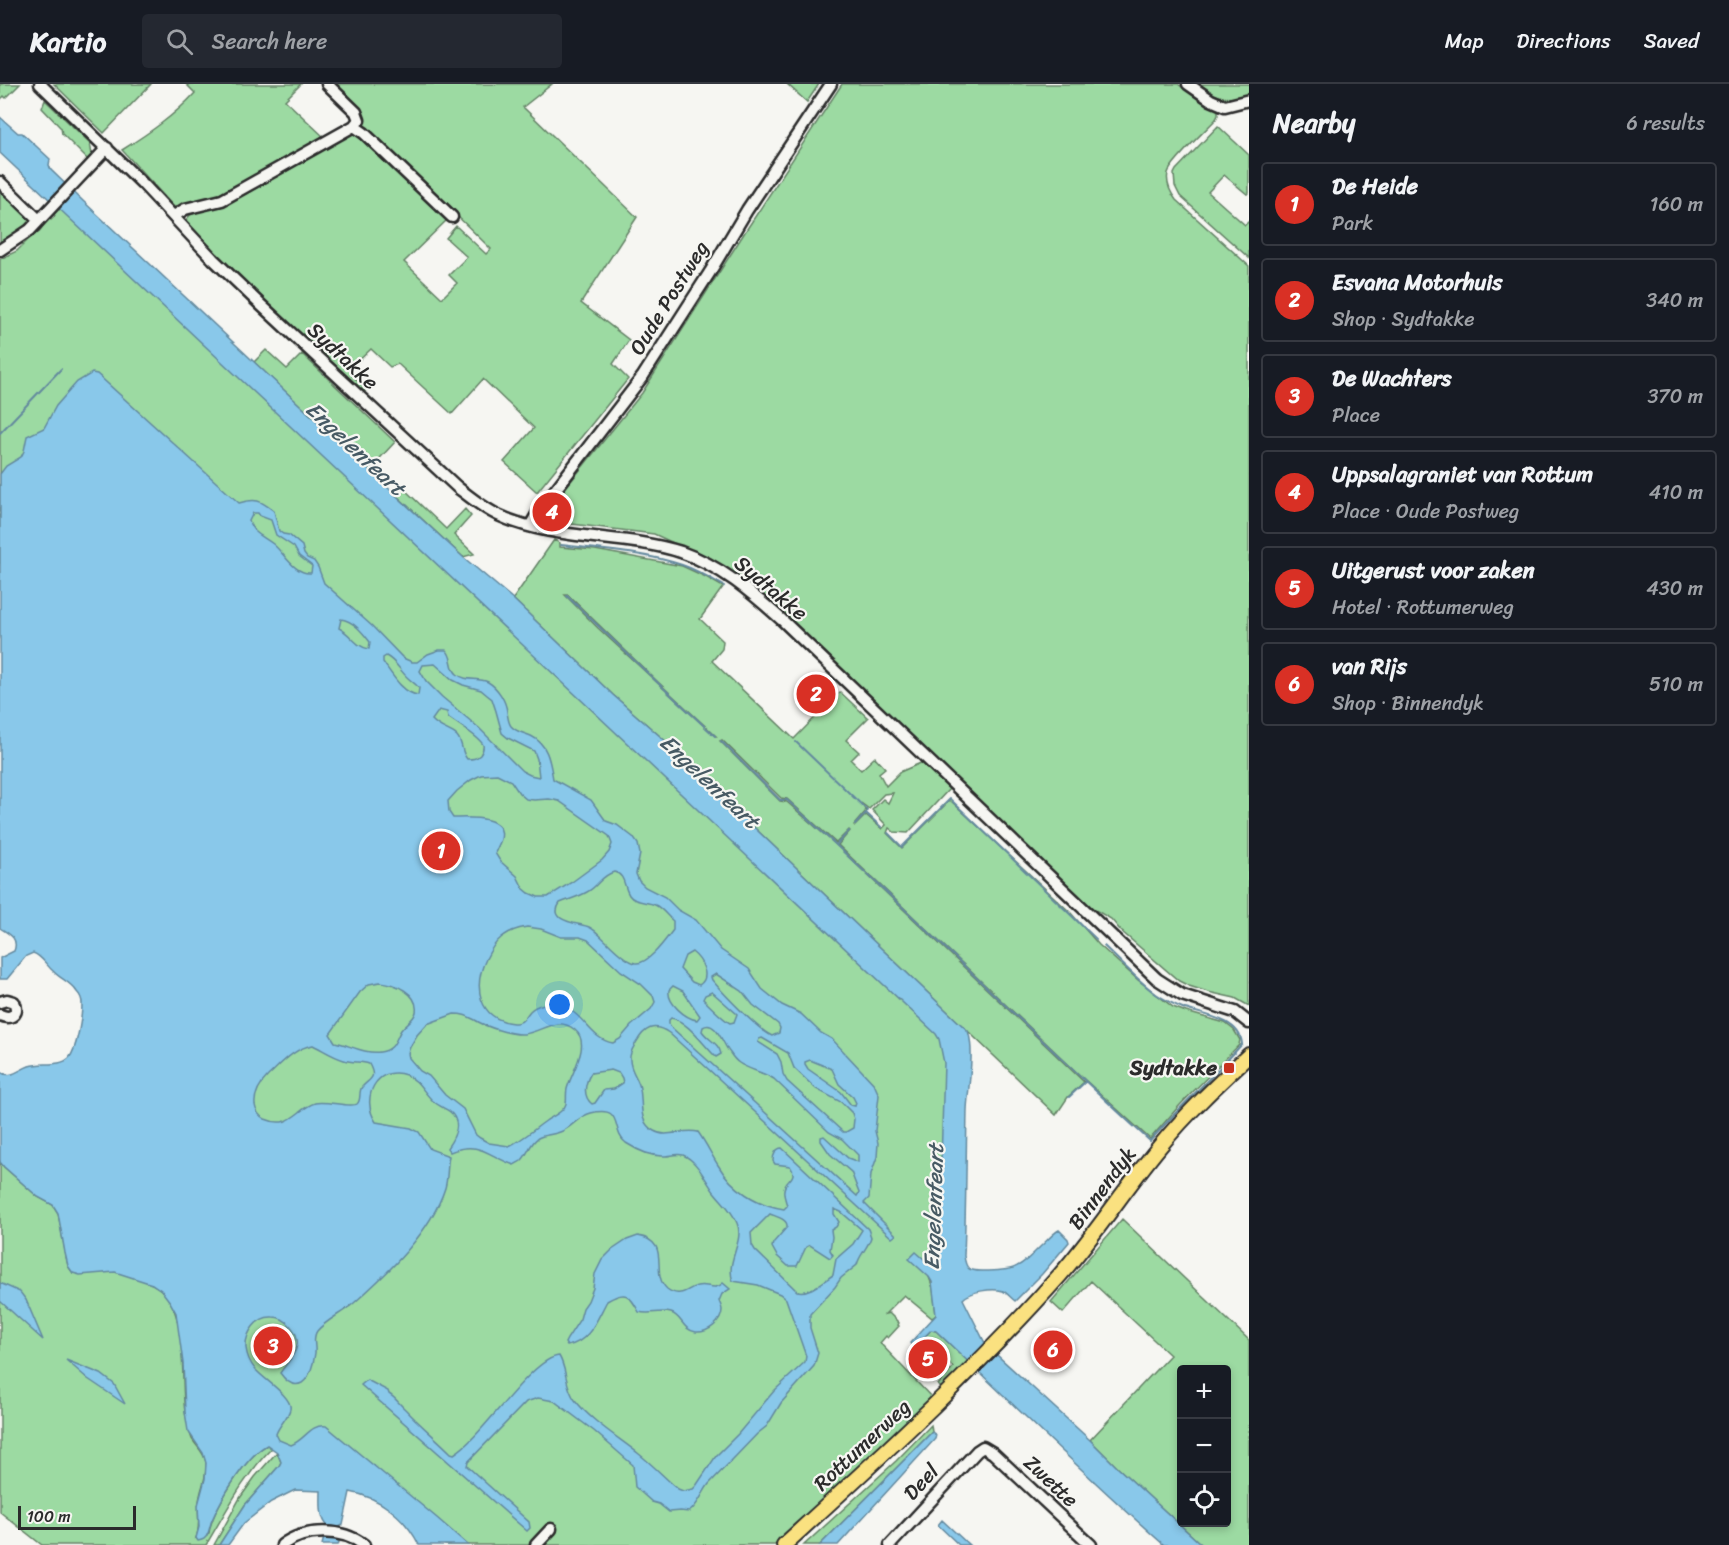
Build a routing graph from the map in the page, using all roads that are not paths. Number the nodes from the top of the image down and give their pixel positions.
1 (40, 84) edge
2 (327, 84) edge
3 (831, 84) edge
4 (1188, 84) edge
5 (1249, 100) edge
6 (354, 126) junction
7 (107, 148) junction
8 (0, 182) edge
9 (174, 216) junction
10 (452, 217) dead end
11 (39, 220) junction
12 (0, 250) edge
13 (530, 526) junction
14 (0, 1002) edge
15 (0, 1015) edge
16 (1249, 1023) edge
17 (1249, 1055) edge
18 (991, 1348) joint
19 (983, 1447) joint
20 (551, 1529) dead end
21 (896, 1543) edge
22 (282, 1545) edge
23 (364, 1545) edge
24 (536, 1545) edge
25 (784, 1545) edge
26 (1091, 1545) edge

1 - 7 street, Sydtakke
2 - 6 street
3 - 13 street, Oude Postweg
4 - 5 street
6 - 9 street
6 - 10 street
7 - 9 street, Sydtakke
7 - 11 street
8 - 11 street
9 - 13 street, Sydtakke
11 - 12 street
13 - 16 street, Sydtakke
14 - 15 street
17 - 18 main road, Binnendyk
18 - 25 main road, Rottumerweg
19 - 21 street, Deel
19 - 26 street, Zwette
20 - 24 street
22 - 23 street

